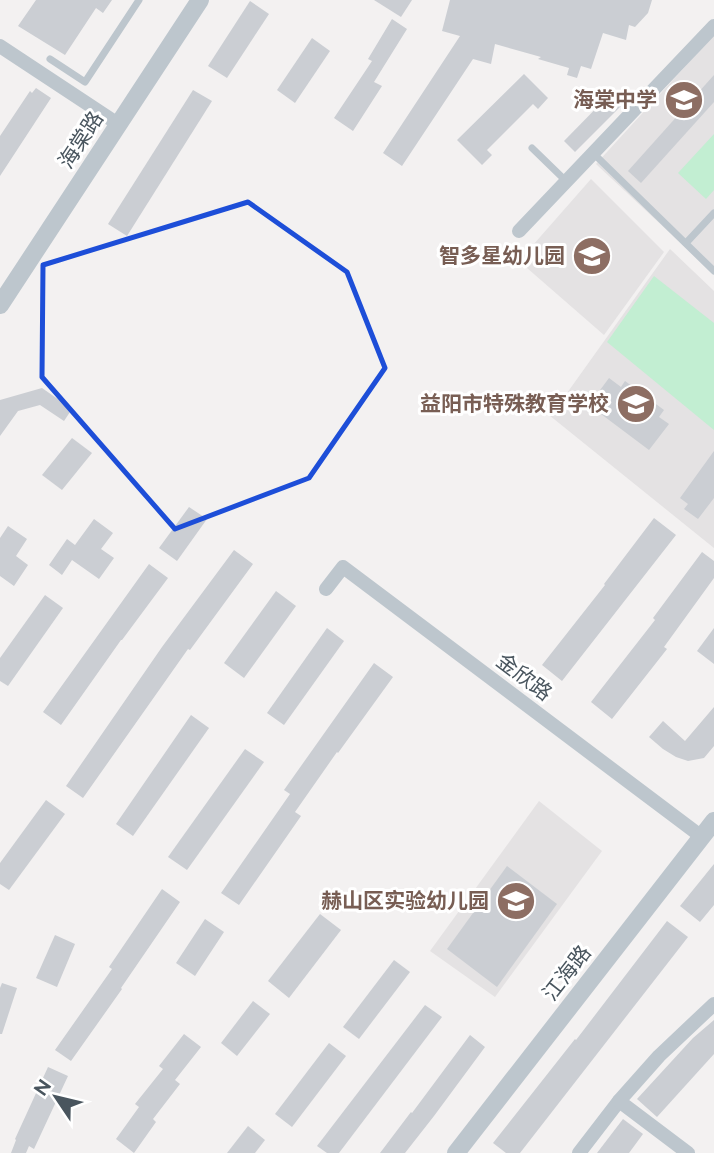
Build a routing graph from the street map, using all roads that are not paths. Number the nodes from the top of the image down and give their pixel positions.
1 (139, 0) edge
2 (200, 0) edge
3 (714, 26) edge
4 (0, 46) edge
5 (50, 59) dead end
6 (118, 124) junction
7 (532, 148) dead end
8 (593, 153) junction
9 (566, 181) junction
10 (714, 213) edge
11 (519, 231) dead end
12 (686, 243) junction
13 (714, 271) edge
14 (0, 304) edge
15 (326, 589) dead end
16 (714, 821) edge
17 (702, 837) junction
18 (714, 1004) edge
19 (619, 1101) junction
20 (456, 1153) edge
21 (579, 1153) edge
22 (688, 1153) edge

1 - 5 lane
2 - 6 street, 海棠路
3 - 8 street
4 - 6 street
6 - 14 street, 海棠路
7 - 9 lane
8 - 9 street
8 - 12 lane
9 - 11 street
10 - 12 lane
12 - 13 lane
15 - 17 street, 金欣路
16 - 17 street, 江海路
17 - 20 street, 江海路
18 - 19 street
19 - 21 street
19 - 22 street

